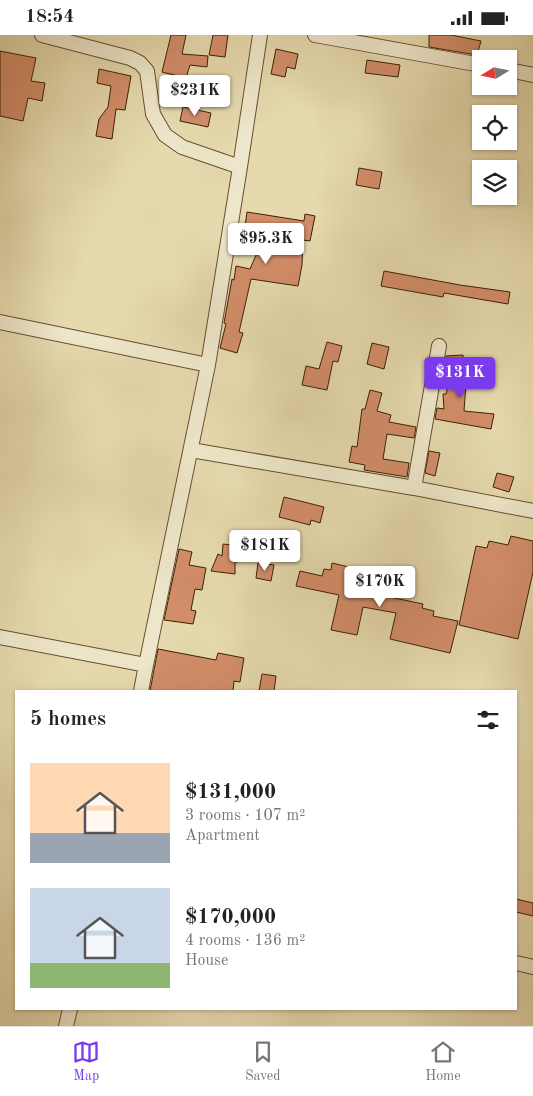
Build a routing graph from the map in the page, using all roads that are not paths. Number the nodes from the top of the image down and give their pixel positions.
1 (42, 35) edge
2 (260, 35) edge
3 (314, 35) edge
4 (74, 39) edge
5 (472, 63) edge
6 (518, 72) edge
7 (533, 75) edge
8 (240, 167) junction
9 (0, 322) edge
10 (438, 346) dead end
11 (208, 365) junction
12 (191, 450) junction
13 (414, 488) junction
14 (533, 511) edge
15 (0, 637) edge
16 (146, 665) junction
17 (141, 690) edge
18 (517, 963) edge
19 (533, 967) edge
20 (70, 1010) edge
21 (66, 1026) edge

1 - 4 street
2 - 8 street
3 - 5 street
4 - 8 street
6 - 7 street
8 - 11 street
9 - 11 street
10 - 13 street
11 - 12 street
12 - 13 street
12 - 16 street
13 - 14 street
15 - 16 street
16 - 17 street
18 - 19 street
20 - 21 street

